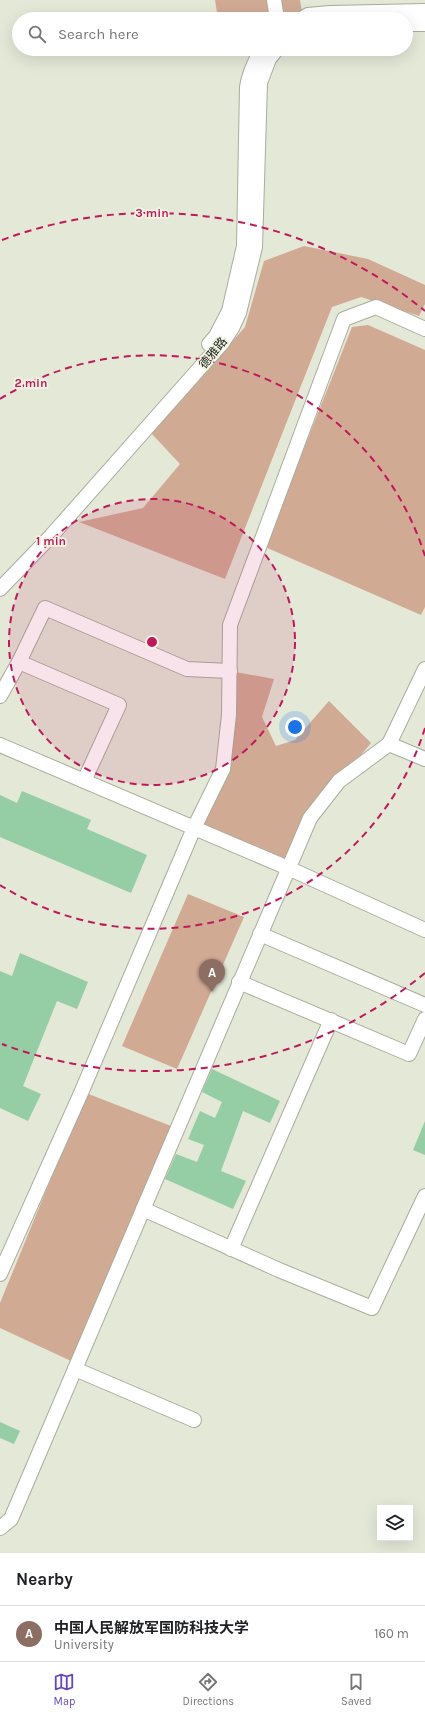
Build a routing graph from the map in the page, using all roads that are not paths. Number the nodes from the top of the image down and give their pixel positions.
1 (274, 0) edge
2 (425, 11) edge
3 (276, 12) edge
4 (393, 12) edge
5 (413, 24) edge
6 (425, 24) edge
7 (257, 56) edge
8 (271, 56) edge
9 (425, 329) edge
10 (0, 576) edge
11 (0, 589) edge
12 (19, 662) junction
13 (425, 669) edge
14 (230, 671) junction
15 (0, 696) edge
16 (389, 744) junction
17 (0, 745) edge
18 (425, 759) edge
19 (84, 781) junction
20 (194, 828) junction
21 (288, 868) junction
22 (425, 930) edge
23 (260, 934) junction
24 (239, 982) junction
25 (425, 1005) edge
26 (425, 1019) edge
27 (331, 1020) junction
28 (425, 1196) edge
29 (143, 1209) junction
30 (231, 1248) junction
31 (0, 1274) edge
32 (75, 1369) junction
33 (194, 1420) dead end
34 (0, 1528) edge

1 - 3 street
2 - 4 street
5 - 6 street
7 - 10 street, 德雅路
8 - 11 street, 德雅路
9 - 14 street
12 - 14 street
12 - 15 street
12 - 19 street
13 - 16 street
14 - 20 street
16 - 18 street
16 - 21 street
17 - 19 street
19 - 20 street
20 - 21 street
20 - 31 street
21 - 22 street
21 - 23 street
23 - 24 street
23 - 25 street
24 - 27 street
24 - 29 street
26 - 27 street
27 - 30 street
28 - 30 street
29 - 30 street
29 - 32 street
32 - 33 street
32 - 34 street

